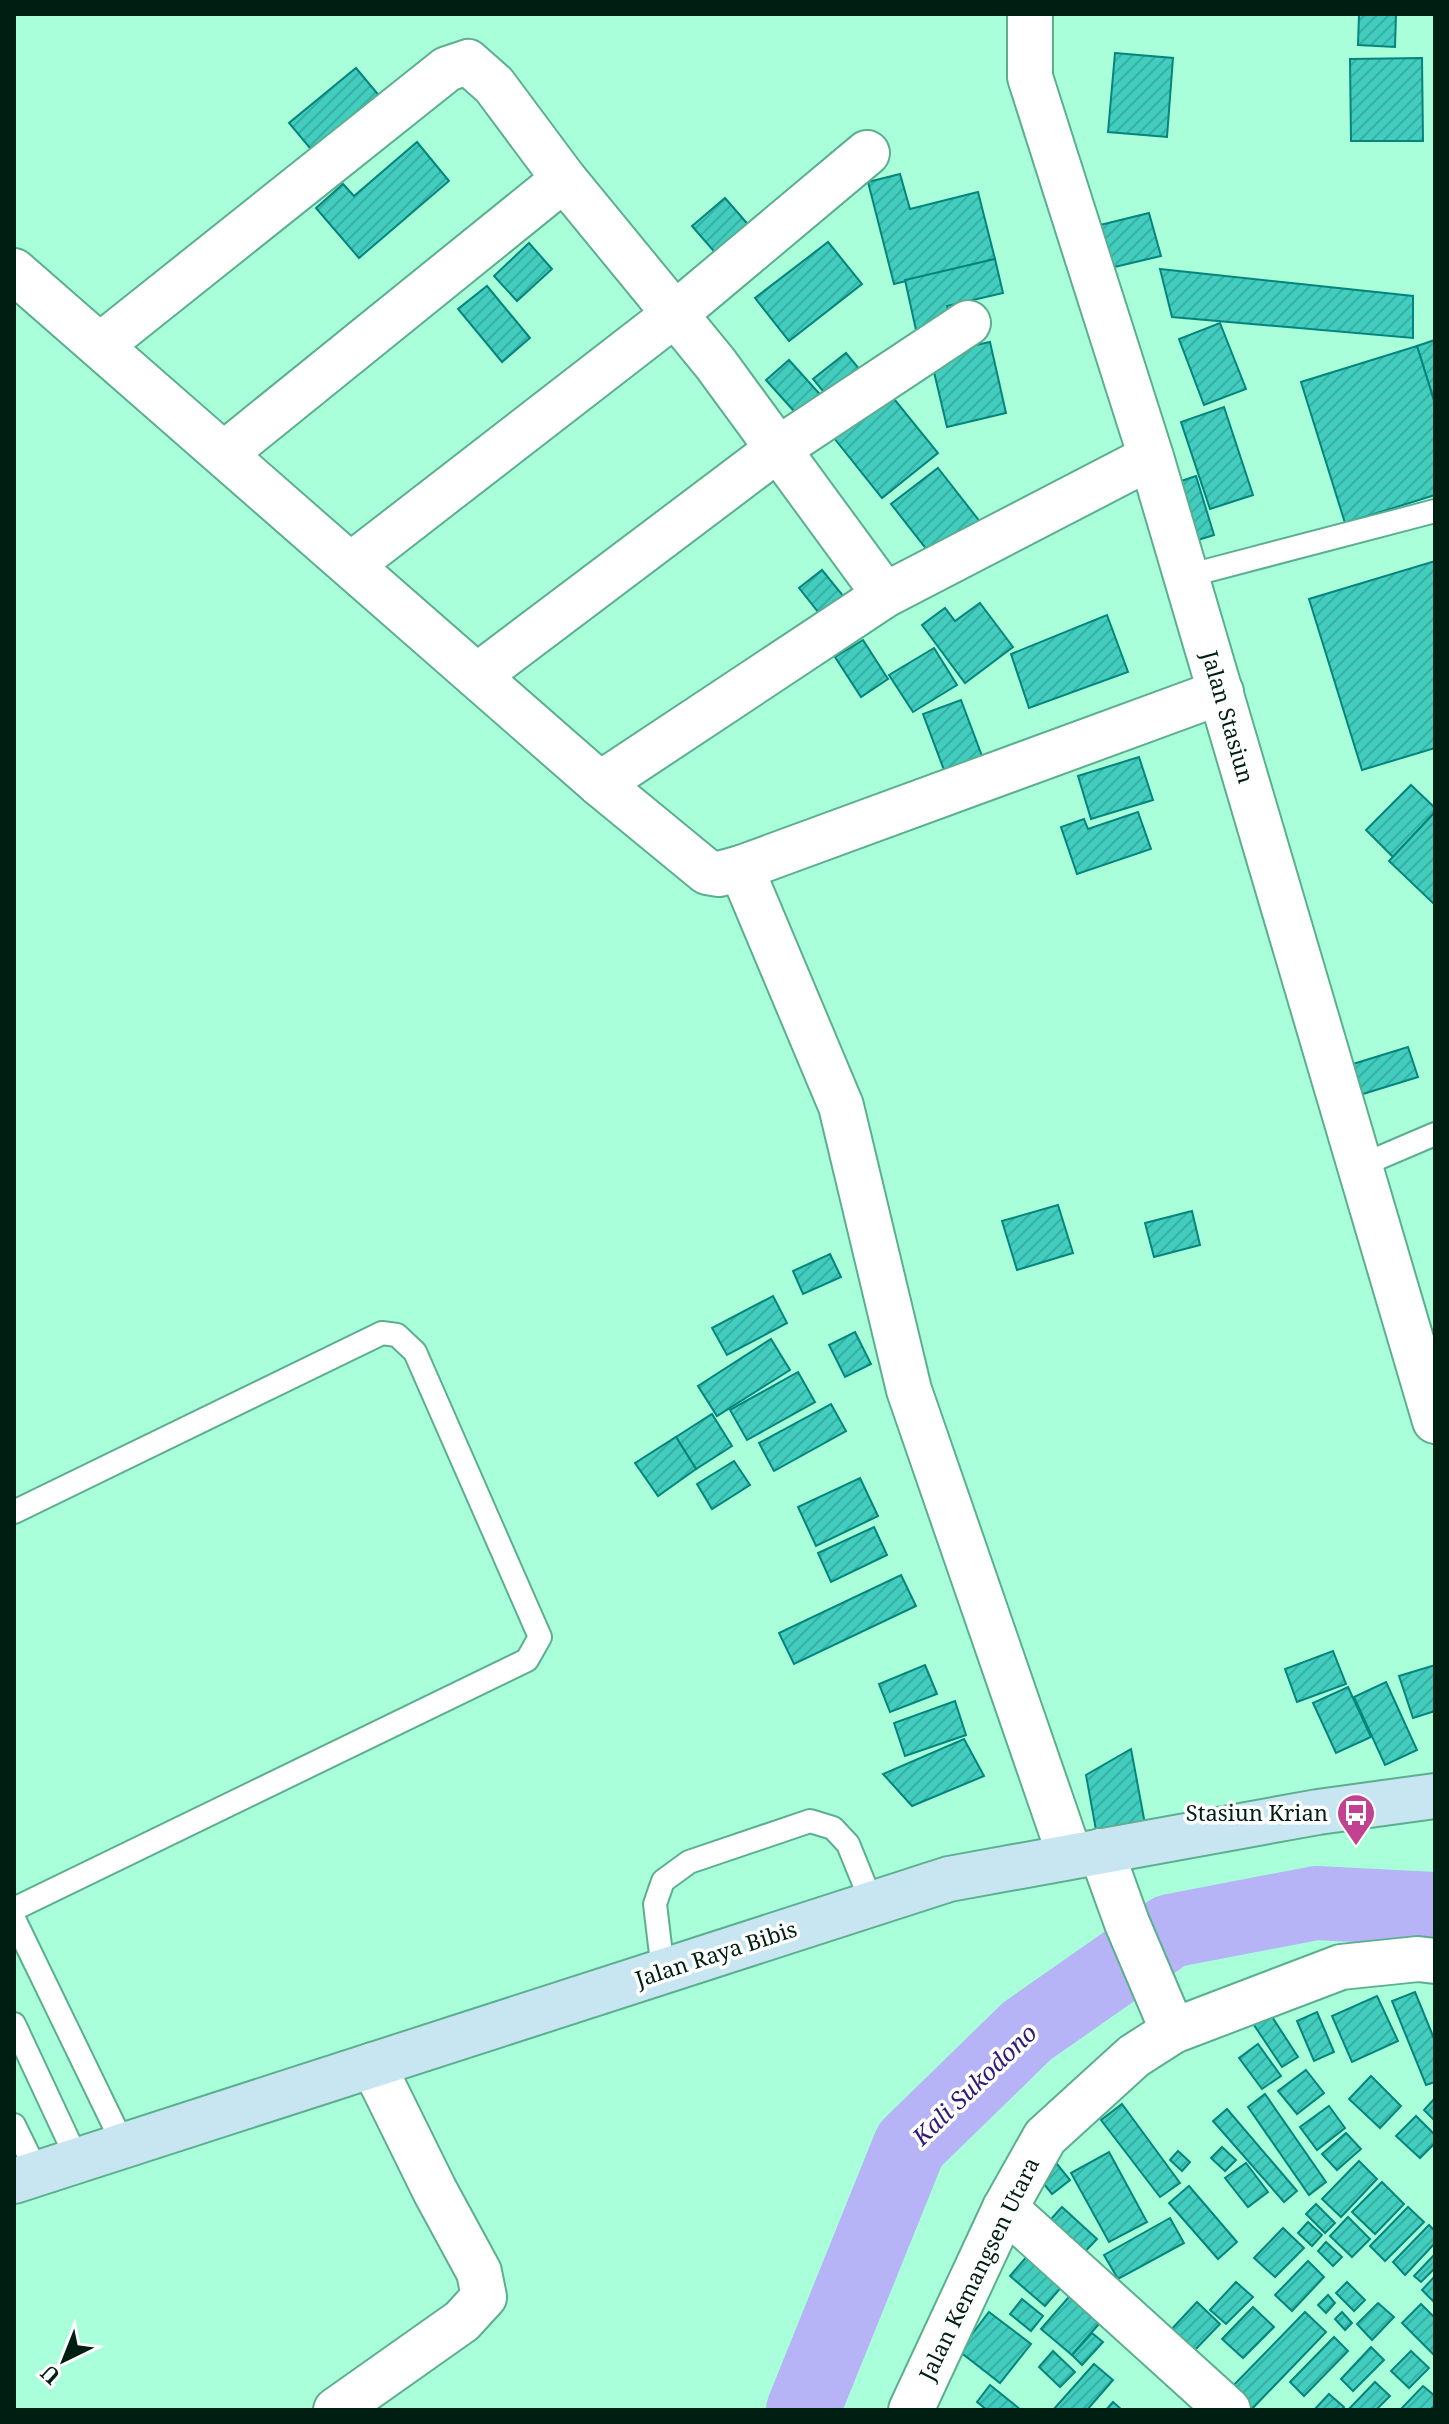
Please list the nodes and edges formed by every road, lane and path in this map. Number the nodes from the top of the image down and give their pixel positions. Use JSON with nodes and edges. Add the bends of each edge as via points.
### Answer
{"nodes":[{"id":1,"x":1030,"y":14,"type":"edge"},
{"id":2,"x":867,"y":153,"type":"dead end"},
{"id":3,"x":564,"y":179,"type":"junction"},
{"id":4,"x":14,"y":271,"type":"edge"},
{"id":5,"x":675,"y":314,"type":"junction"},
{"id":6,"x":968,"y":323,"type":"dead end"},
{"id":7,"x":101,"y":345,"type":"junction"},
{"id":8,"x":778,"y":449,"type":"junction"},
{"id":9,"x":224,"y":454,"type":"junction"},
{"id":10,"x":1151,"y":457,"type":"junction"},
{"id":11,"x":1435,"y":511,"type":"edge"},
{"id":12,"x":351,"y":565,"type":"junction"},
{"id":13,"x":1187,"y":576,"type":"junction"},
{"id":14,"x":885,"y":595,"type":"junction"},
{"id":15,"x":477,"y":676,"type":"junction"},
{"id":16,"x":1221,"y":692,"type":"junction"},
{"id":17,"x":600,"y":784,"type":"junction"},
{"id":18,"x":741,"y":868,"type":"junction"},
{"id":19,"x":1435,"y":1134,"type":"edge"},
{"id":20,"x":1360,"y":1166,"type":"junction"},
{"id":21,"x":1435,"y":1421,"type":"edge"},
{"id":22,"x":14,"y":1512,"type":"edge"},
{"id":23,"x":1435,"y":1796,"type":"edge"},
{"id":24,"x":1085,"y":1854,"type":"junction"},
{"id":25,"x":872,"y":1903,"type":"junction"},
{"id":26,"x":14,"y":1909,"type":"edge"},
{"id":27,"x":14,"y":1919,"type":"edge"},
{"id":28,"x":1435,"y":1961,"type":"edge"},
{"id":29,"x":663,"y":1971,"type":"junction"},
{"id":30,"x":1170,"y":2021,"type":"junction"},
{"id":31,"x":14,"y":2024,"type":"edge"},
{"id":32,"x":373,"y":2065,"type":"junction"},
{"id":33,"x":14,"y":2125,"type":"edge"},
{"id":34,"x":124,"y":2146,"type":"junction"},
{"id":35,"x":43,"y":2172,"type":"edge"},
{"id":36,"x":1005,"y":2208,"type":"junction"},
{"id":37,"x":336,"y":2410,"type":"edge"},
{"id":38,"x":911,"y":2410,"type":"edge"},
{"id":39,"x":1228,"y":2410,"type":"edge"}],
"edges":[{"from":1,"to":10,"type":"street","name":"Jalan Stasiun","via":[[1030,77]]},
{"from":2,"to":5,"type":"street"},
{"from":3,"to":5,"type":"street"},
{"from":3,"to":7,"type":"street","via":[[485,75],[468,62],[460,63]]},
{"from":3,"to":9,"type":"street"},
{"from":4,"to":7,"type":"street"},
{"from":5,"to":8,"type":"street"},
{"from":5,"to":12,"type":"street"},
{"from":6,"to":8,"type":"street"},
{"from":7,"to":9,"type":"street"},
{"from":8,"to":14,"type":"street"},
{"from":8,"to":15,"type":"street"},
{"from":9,"to":12,"type":"street"},
{"from":10,"to":13,"type":"street","name":"Jalan Stasiun"},
{"from":10,"to":14,"type":"street"},
{"from":11,"to":13,"type":"lane"},
{"from":12,"to":15,"type":"street"},
{"from":13,"to":16,"type":"street","name":"Jalan Stasiun"},
{"from":14,"to":17,"type":"street"},
{"from":15,"to":17,"type":"street"},
{"from":16,"to":18,"type":"street"},
{"from":16,"to":20,"type":"street","name":"Jalan Stasiun"},
{"from":17,"to":18,"type":"street","via":[[707,872]]},
{"from":18,"to":24,"type":"street","via":[[841,1106],[909,1390]]},
{"from":19,"to":20,"type":"lane"},
{"from":20,"to":21,"type":"street","name":"Jalan Stasiun"},
{"from":22,"to":26,"type":"lane","via":[[382,1333],[397,1335],[415,1352],[540,1637],[527,1660]]},
{"from":23,"to":24,"type":"main road","name":"Jalan Raya Bibis"},
{"from":24,"to":25,"type":"main road","name":"Jalan Raya Bibis","via":[[949,1879]]},
{"from":24,"to":30,"type":"street","via":[[1127,1923]]},
{"from":25,"to":29,"type":"main road","name":"Jalan Raya Bibis"},
{"from":25,"to":29,"type":"lane","via":[[848,1844],[833,1828],[810,1821],[689,1862],[663,1881],[655,1904]]},
{"from":27,"to":34,"type":"lane"},
{"from":28,"to":30,"type":"street","name":"Jalan Kemangsen Utara","via":[[1341,1967]]},
{"from":29,"to":32,"type":"main road","name":"Jalan Raya Bibis"},
{"from":30,"to":36,"type":"street","name":"Jalan Kemangsen Utara","via":[[1045,2137]]},
{"from":31,"to":35,"type":"lane"},
{"from":32,"to":34,"type":"main road","name":"Jalan Raya Bibis"},
{"from":32,"to":37,"type":"street","via":[[479,2272],[484,2297],[462,2321]]},
{"from":33,"to":35,"type":"lane"},
{"from":34,"to":35,"type":"main road","name":"Jalan Raya Bibis"},
{"from":36,"to":38,"type":"street","name":"Jalan Kemangsen Utara"},
{"from":36,"to":39,"type":"street"}]}
